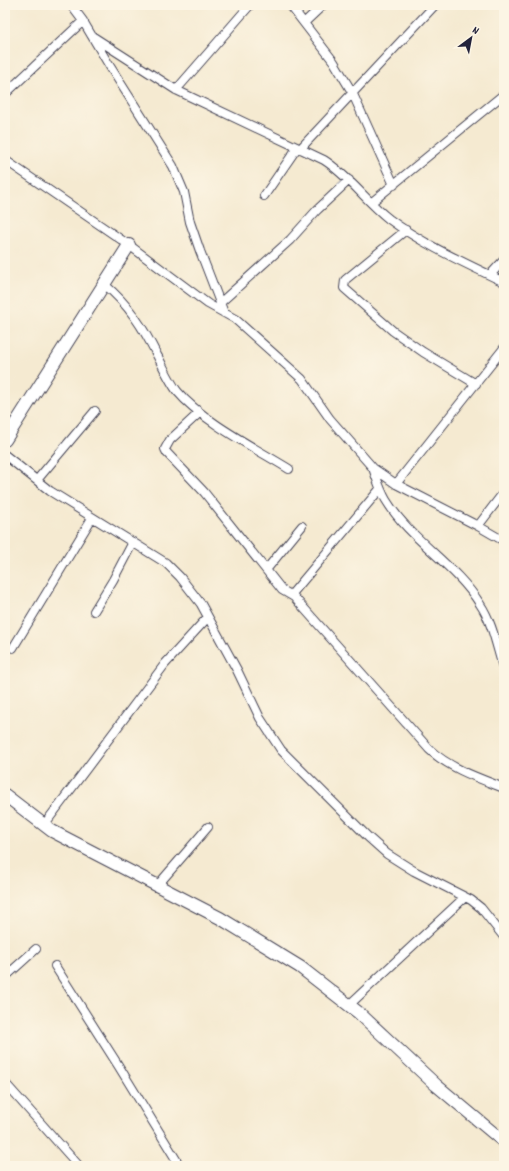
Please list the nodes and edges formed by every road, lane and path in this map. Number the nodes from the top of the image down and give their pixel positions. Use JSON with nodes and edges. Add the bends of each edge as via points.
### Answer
{"nodes":[{"id":1,"x":71,"y":5,"type":"edge"},
{"id":2,"x":250,"y":5,"type":"edge"},
{"id":3,"x":290,"y":5,"type":"edge"},
{"id":4,"x":323,"y":5,"type":"edge"},
{"id":5,"x":435,"y":5,"type":"edge"},
{"id":6,"x":83,"y":21,"type":"junction"},
{"id":7,"x":304,"y":22,"type":"junction"},
{"id":8,"x":92,"y":36,"type":"junction"},
{"id":9,"x":176,"y":90,"type":"junction"},
{"id":10,"x":352,"y":92,"type":"junction"},
{"id":11,"x":5,"y":94,"type":"edge"},
{"id":12,"x":504,"y":94,"type":"edge"},
{"id":13,"x":299,"y":149,"type":"junction"},
{"id":14,"x":5,"y":160,"type":"edge"},
{"id":15,"x":349,"y":180,"type":"junction"},
{"id":16,"x":394,"y":185,"type":"junction"},
{"id":17,"x":264,"y":196,"type":"dead end"},
{"id":18,"x":372,"y":202,"type":"junction"},
{"id":19,"x":406,"y":230,"type":"junction"},
{"id":20,"x":128,"y":245,"type":"junction"},
{"id":21,"x":504,"y":260,"type":"edge"},
{"id":22,"x":490,"y":276,"type":"junction"},
{"id":23,"x":504,"y":282,"type":"edge"},
{"id":24,"x":104,"y":284,"type":"junction"},
{"id":25,"x":220,"y":303,"type":"junction"},
{"id":26,"x":224,"y":313,"type":"junction"},
{"id":27,"x":504,"y":348,"type":"edge"},
{"id":28,"x":476,"y":384,"type":"junction"},
{"id":29,"x":95,"y":411,"type":"dead end"},
{"id":30,"x":199,"y":412,"type":"junction"},
{"id":31,"x":5,"y":440,"type":"edge"},
{"id":32,"x":5,"y":455,"type":"edge"},
{"id":33,"x":373,"y":468,"type":"junction"},
{"id":34,"x":289,"y":469,"type":"dead end"},
{"id":35,"x":37,"y":480,"type":"junction"},
{"id":36,"x":396,"y":484,"type":"junction"},
{"id":37,"x":380,"y":489,"type":"junction"},
{"id":38,"x":504,"y":492,"type":"edge"},
{"id":39,"x":92,"y":518,"type":"junction"},
{"id":40,"x":302,"y":526,"type":"dead end"},
{"id":41,"x":478,"y":526,"type":"junction"},
{"id":42,"x":504,"y":541,"type":"edge"},
{"id":43,"x":133,"y":542,"type":"junction"},
{"id":44,"x":266,"y":570,"type":"junction"},
{"id":45,"x":291,"y":595,"type":"junction"},
{"id":46,"x":94,"y":611,"type":"dead end"},
{"id":47,"x":208,"y":617,"type":"junction"},
{"id":48,"x":13,"y":648,"type":"dead end"},
{"id":49,"x":496,"y":648,"type":"junction"},
{"id":50,"x":504,"y":653,"type":"edge"},
{"id":51,"x":504,"y":670,"type":"edge"},
{"id":52,"x":504,"y":788,"type":"edge"},
{"id":53,"x":5,"y":795,"type":"edge"},
{"id":54,"x":44,"y":825,"type":"junction"},
{"id":55,"x":208,"y":827,"type":"dead end"},
{"id":56,"x":156,"y":886,"type":"junction"},
{"id":57,"x":466,"y":897,"type":"junction"},
{"id":58,"x":504,"y":937,"type":"edge"},
{"id":59,"x":36,"y":949,"type":"dead end"},
{"id":60,"x":55,"y":966,"type":"dead end"},
{"id":61,"x":5,"y":976,"type":"edge"},
{"id":62,"x":349,"y":1005,"type":"junction"},
{"id":63,"x":5,"y":1083,"type":"edge"},
{"id":64,"x":504,"y":1142,"type":"edge"},
{"id":65,"x":79,"y":1166,"type":"edge"},
{"id":66,"x":180,"y":1166,"type":"edge"}],
"edges":[{"from":1,"to":6,"type":"street"},
{"from":2,"to":9,"type":"street"},
{"from":3,"to":7,"type":"street"},
{"from":4,"to":7,"type":"street"},
{"from":5,"to":10,"type":"street"},
{"from":6,"to":8,"type":"street"},
{"from":6,"to":11,"type":"street"},
{"from":7,"to":10,"type":"street","via":[[334,62]]},
{"from":8,"to":9,"type":"street"},
{"from":8,"to":25,"type":"street","via":[[173,166],[184,192],[190,222]]},
{"from":9,"to":13,"type":"street"},
{"from":10,"to":13,"type":"street"},
{"from":10,"to":16,"type":"street"},
{"from":12,"to":16,"type":"street"},
{"from":13,"to":15,"type":"street","via":[[324,160]]},
{"from":13,"to":17,"type":"street"},
{"from":14,"to":20,"type":"street"},
{"from":15,"to":18,"type":"street"},
{"from":15,"to":25,"type":"street","via":[[290,240]]},
{"from":16,"to":18,"type":"street"},
{"from":18,"to":19,"type":"street","via":[[380,212]]},
{"from":19,"to":22,"type":"street"},
{"from":19,"to":28,"type":"street","via":[[353,272],[345,280],[344,288],[393,331]]},
{"from":20,"to":24,"type":"street"},
{"from":20,"to":26,"type":"street"},
{"from":21,"to":22,"type":"street"},
{"from":22,"to":23,"type":"street"},
{"from":24,"to":30,"type":"street","via":[[131,311],[168,377],[181,395]]},
{"from":24,"to":31,"type":"street"},
{"from":25,"to":26,"type":"street"},
{"from":26,"to":33,"type":"street","via":[[235,319],[302,380],[330,418]]},
{"from":27,"to":28,"type":"street"},
{"from":28,"to":36,"type":"street"},
{"from":29,"to":35,"type":"street"},
{"from":30,"to":34,"type":"street"},
{"from":30,"to":44,"type":"street","via":[[170,440],[165,448],[166,453],[204,492]]},
{"from":32,"to":35,"type":"street"},
{"from":33,"to":36,"type":"street"},
{"from":33,"to":37,"type":"street"},
{"from":35,"to":39,"type":"street"},
{"from":36,"to":41,"type":"street"},
{"from":37,"to":45,"type":"street"},
{"from":37,"to":49,"type":"street","via":[[395,512],[468,588],[480,604]]},
{"from":38,"to":41,"type":"street"},
{"from":39,"to":43,"type":"street"},
{"from":39,"to":48,"type":"street"},
{"from":40,"to":44,"type":"street"},
{"from":41,"to":42,"type":"street"},
{"from":43,"to":46,"type":"street","via":[[114,580]]},
{"from":43,"to":47,"type":"street","via":[[166,563],[201,604]]},
{"from":44,"to":45,"type":"street","via":[[282,590]]},
{"from":45,"to":52,"type":"street","via":[[435,755]]},
{"from":47,"to":54,"type":"street","via":[[165,664]]},
{"from":47,"to":57,"type":"street","via":[[260,718],[291,760],[387,854],[414,871]]},
{"from":49,"to":50,"type":"street"},
{"from":49,"to":51,"type":"street"},
{"from":53,"to":54,"type":"street"},
{"from":54,"to":56,"type":"street"},
{"from":55,"to":56,"type":"street"},
{"from":56,"to":62,"type":"street","via":[[220,918],[300,967]]},
{"from":57,"to":58,"type":"street","via":[[481,908]]},
{"from":57,"to":62,"type":"street"},
{"from":59,"to":61,"type":"street"},
{"from":60,"to":66,"type":"street"},
{"from":62,"to":64,"type":"street","via":[[436,1086]]},
{"from":63,"to":65,"type":"street"}]}
